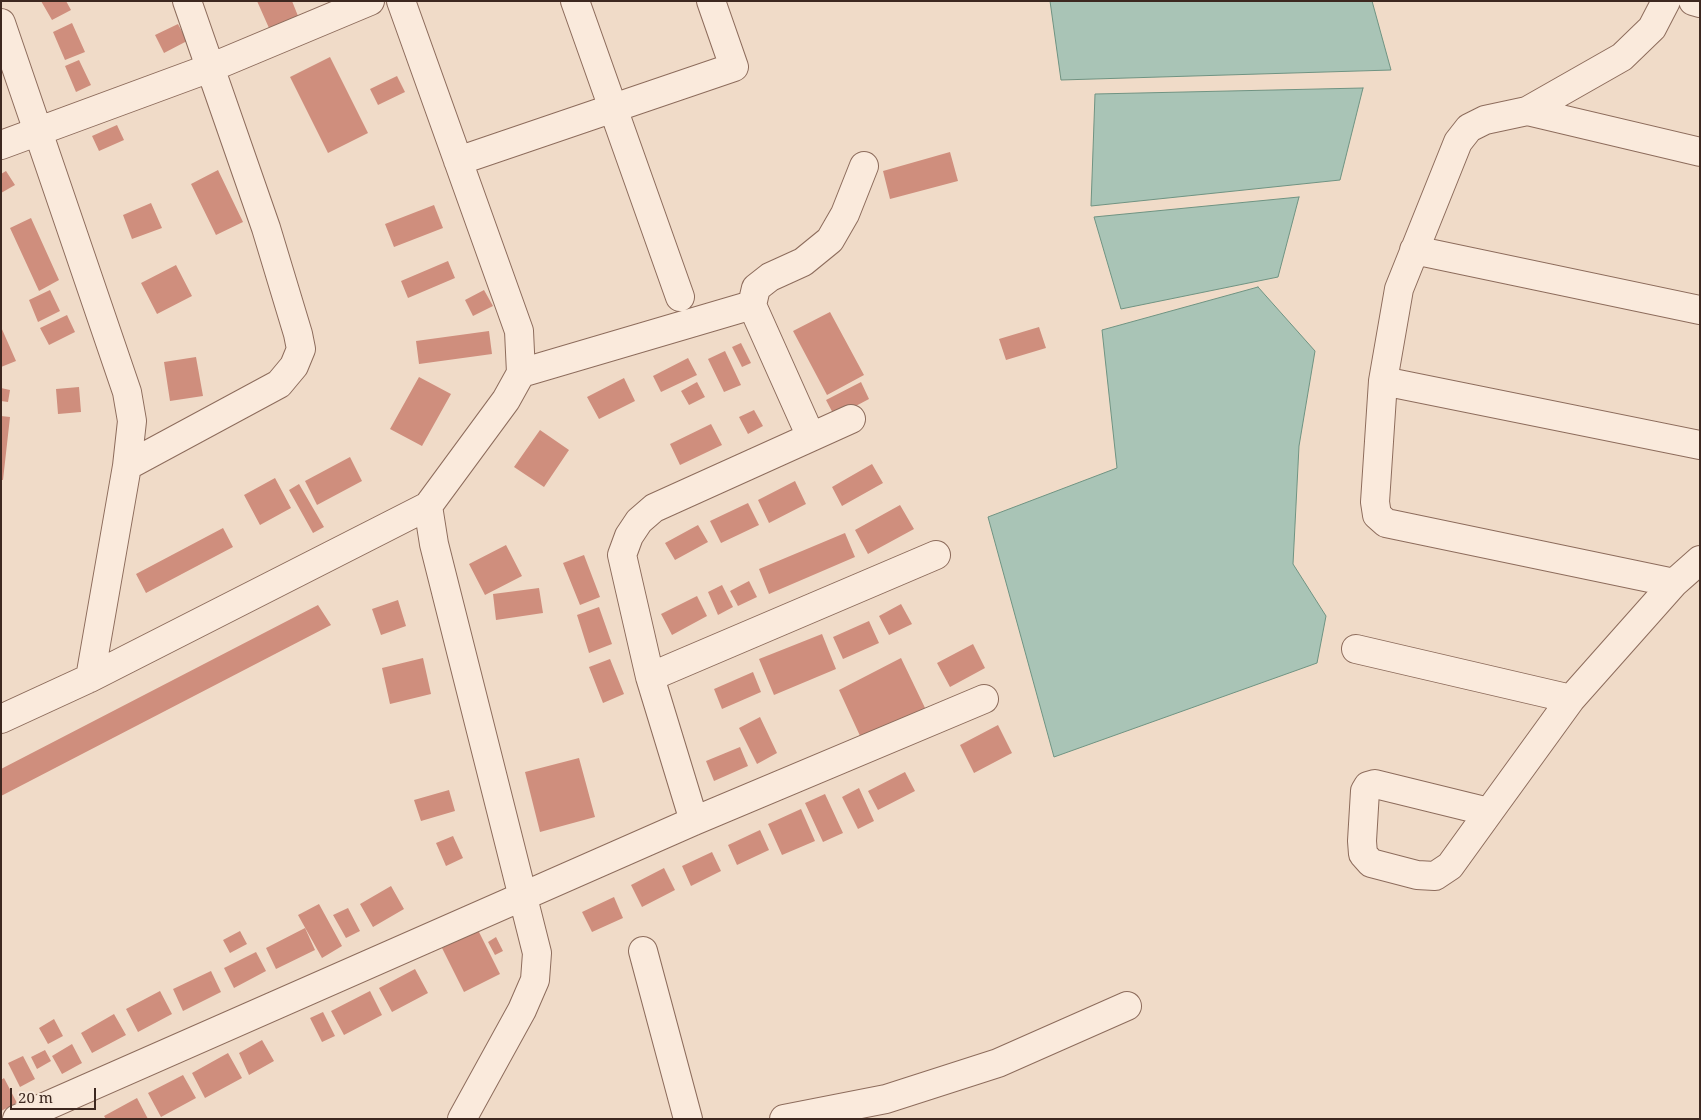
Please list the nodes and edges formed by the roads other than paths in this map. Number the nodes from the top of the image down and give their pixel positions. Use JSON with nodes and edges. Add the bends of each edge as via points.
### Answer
{"nodes":[{"id":1,"x":187,"y":1,"type":"edge"},
{"id":2,"x":370,"y":1,"type":"edge"},
{"id":3,"x":401,"y":1,"type":"edge"},
{"id":4,"x":575,"y":1,"type":"edge"},
{"id":5,"x":711,"y":1,"type":"edge"},
{"id":6,"x":1666,"y":1,"type":"edge"},
{"id":7,"x":1694,"y":1,"type":"edge"},
{"id":8,"x":1700,"y":3,"type":"edge"},
{"id":9,"x":1,"y":23,"type":"edge"},
{"id":10,"x":210,"y":68,"type":"junction"},
{"id":11,"x":613,"y":109,"type":"junction"},
{"id":12,"x":1527,"y":111,"type":"junction"},
{"id":13,"x":39,"y":130,"type":"junction"},
{"id":14,"x":1,"y":145,"type":"edge"},
{"id":15,"x":1700,"y":152,"type":"edge"},
{"id":16,"x":458,"y":161,"type":"junction"},
{"id":17,"x":864,"y":166,"type":"dead end"},
{"id":18,"x":1414,"y":250,"type":"junction"},
{"id":19,"x":680,"y":297,"type":"dead end"},
{"id":20,"x":752,"y":305,"type":"junction"},
{"id":21,"x":1700,"y":310,"type":"edge"},
{"id":22,"x":521,"y":373,"type":"junction"},
{"id":23,"x":1383,"y":381,"type":"junction"},
{"id":24,"x":851,"y":419,"type":"dead end"},
{"id":25,"x":811,"y":437,"type":"junction"},
{"id":26,"x":1700,"y":445,"type":"edge"},
{"id":27,"x":128,"y":466,"type":"junction"},
{"id":28,"x":428,"y":506,"type":"junction"},
{"id":29,"x":936,"y":555,"type":"dead end"},
{"id":30,"x":1700,"y":560,"type":"edge"},
{"id":31,"x":1674,"y":583,"type":"junction"},
{"id":32,"x":1356,"y":649,"type":"dead end"},
{"id":33,"x":650,"y":677,"type":"junction"},
{"id":34,"x":90,"y":678,"type":"junction"},
{"id":35,"x":984,"y":699,"type":"dead end"},
{"id":36,"x":1571,"y":699,"type":"junction"},
{"id":37,"x":1,"y":719,"type":"edge"},
{"id":38,"x":1489,"y":812,"type":"junction"},
{"id":39,"x":694,"y":821,"type":"junction"},
{"id":40,"x":523,"y":898,"type":"junction"},
{"id":41,"x":643,"y":951,"type":"dead end"},
{"id":42,"x":1127,"y":1006,"type":"dead end"},
{"id":43,"x":17,"y":1119,"type":"edge"},
{"id":44,"x":462,"y":1119,"type":"edge"},
{"id":45,"x":688,"y":1119,"type":"edge"},
{"id":46,"x":784,"y":1119,"type":"edge"}],
"edges":[{"from":1,"to":10,"type":"street"},
{"from":2,"to":10,"type":"street"},
{"from":3,"to":16,"type":"street"},
{"from":4,"to":11,"type":"street"},
{"from":5,"to":11,"type":"street","via":[[734,67]]},
{"from":6,"to":12,"type":"street","via":[[1652,28],[1622,57]]},
{"from":7,"to":8,"type":"street"},
{"from":9,"to":13,"type":"street"},
{"from":10,"to":13,"type":"street"},
{"from":10,"to":27,"type":"street","via":[[266,228],[301,349],[294,366],[279,384]]},
{"from":11,"to":16,"type":"street"},
{"from":11,"to":19,"type":"street"},
{"from":12,"to":15,"type":"street"},
{"from":12,"to":18,"type":"street","via":[[1485,120],[1469,128],[1458,142]]},
{"from":13,"to":14,"type":"street"},
{"from":13,"to":27,"type":"street","via":[[128,392],[132,421]]},
{"from":16,"to":22,"type":"street","via":[[519,331]]},
{"from":17,"to":20,"type":"street","via":[[845,214],[830,240],[803,262],[770,277],[756,288]]},
{"from":18,"to":21,"type":"street"},
{"from":18,"to":23,"type":"street","via":[[1399,289]]},
{"from":20,"to":22,"type":"street"},
{"from":20,"to":25,"type":"street"},
{"from":22,"to":28,"type":"street","via":[[506,400]]},
{"from":23,"to":26,"type":"street"},
{"from":23,"to":31,"type":"street","via":[[1375,502],[1377,515],[1386,523]]},
{"from":24,"to":25,"type":"street"},
{"from":25,"to":33,"type":"street","via":[[654,508],[639,521],[622,555]]},
{"from":27,"to":34,"type":"street"},
{"from":28,"to":34,"type":"street"},
{"from":28,"to":40,"type":"street","via":[[434,544]]},
{"from":29,"to":33,"type":"street"},
{"from":30,"to":31,"type":"street"},
{"from":31,"to":36,"type":"street"},
{"from":32,"to":36,"type":"street"},
{"from":33,"to":39,"type":"street"},
{"from":34,"to":37,"type":"street"},
{"from":35,"to":39,"type":"street"},
{"from":36,"to":38,"type":"street"},
{"from":38,"to":38,"type":"street","via":[[1450,866],[1435,876],[1371,863],[1363,854],[1364,791],[1368,786],[1375,784]]},
{"from":39,"to":40,"type":"street"},
{"from":40,"to":43,"type":"street"},
{"from":40,"to":44,"type":"street","via":[[537,953],[535,980]]},
{"from":41,"to":45,"type":"street"},
{"from":42,"to":46,"type":"street","via":[[989,1066],[886,1100]]}]}
